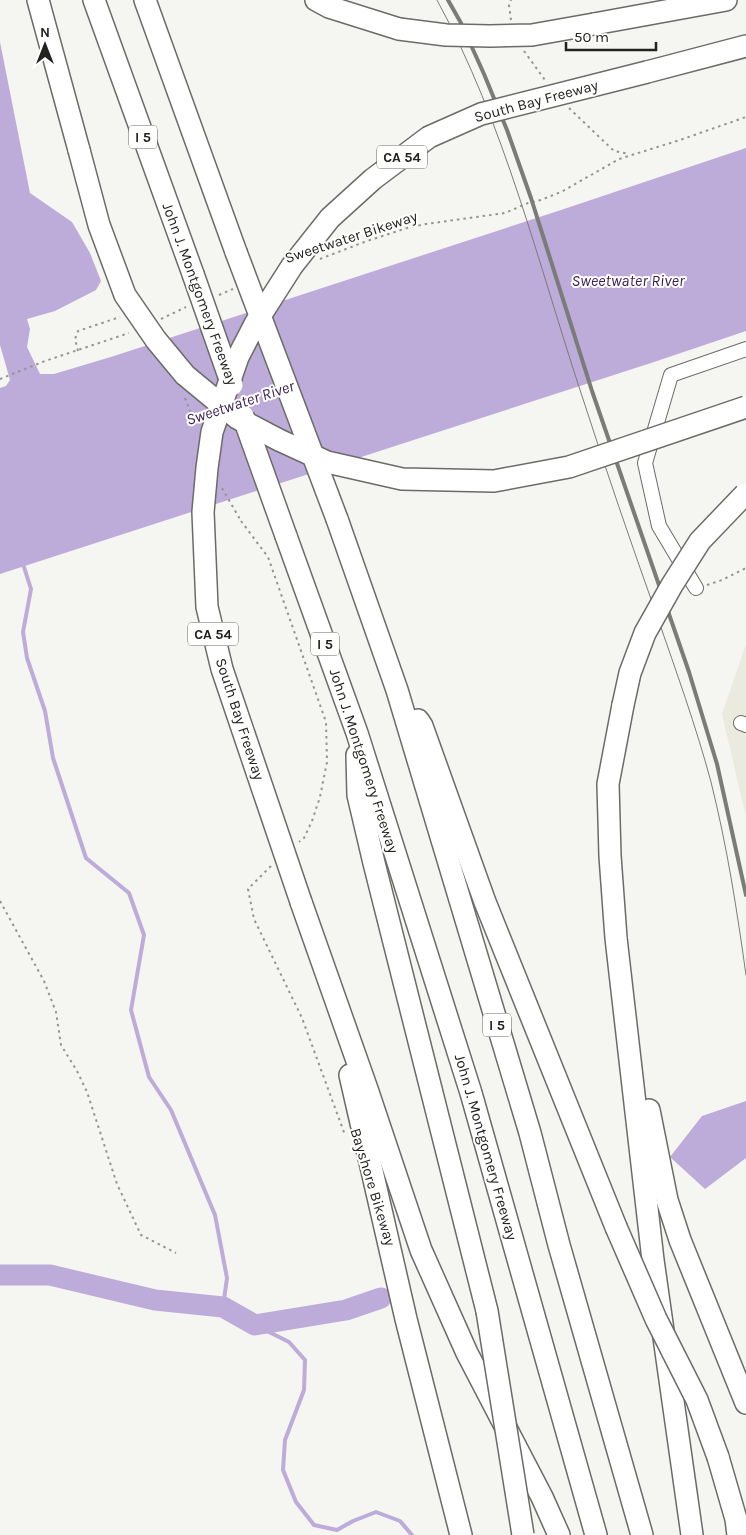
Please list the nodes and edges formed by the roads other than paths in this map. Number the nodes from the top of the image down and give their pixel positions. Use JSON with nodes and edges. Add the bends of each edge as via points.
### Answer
{"nodes":[{"id":1,"x":38,"y":0,"type":"edge"},
{"id":2,"x":94,"y":0,"type":"edge"},
{"id":3,"x":145,"y":0,"type":"edge"},
{"id":4,"x":316,"y":0,"type":"edge"},
{"id":5,"x":726,"y":0,"type":"edge"},
{"id":6,"x":746,"y":46,"type":"edge"},
{"id":7,"x":746,"y":349,"type":"edge"},
{"id":8,"x":746,"y":407,"type":"edge"},
{"id":9,"x":746,"y":493,"type":"edge"},
{"id":10,"x":696,"y":588,"type":"road end"},
{"id":11,"x":397,"y":690,"type":"junction"},
{"id":12,"x":357,"y":733,"type":"junction"},
{"id":13,"x":616,"y":938,"type":"junction"},
{"id":14,"x":328,"y":982,"type":"junction"},
{"id":15,"x":746,"y":1402,"type":"edge"},
{"id":16,"x":461,"y":1535,"type":"edge"},
{"id":17,"x":523,"y":1535,"type":"edge"},
{"id":18,"x":559,"y":1535,"type":"edge"},
{"id":19,"x":596,"y":1535,"type":"edge"},
{"id":20,"x":642,"y":1535,"type":"edge"},
{"id":21,"x":692,"y":1535,"type":"edge"},
{"id":22,"x":738,"y":1535,"type":"edge"}],
"edges":[{"from":1,"to":8,"type":"highway","bridge":true,"via":[[99,226],[125,295],[185,375],[237,418],[327,462],[402,479],[494,481],[569,467]]},
{"from":2,"to":12,"type":"highway","name":"John J. Montgomery Freeway","number":"I 5","bridge":true},
{"from":3,"to":11,"type":"highway","number":"I 5","bridge":true},
{"from":4,"to":5,"type":"highway","bridge":true,"via":[[399,29],[490,36],[532,35]]},
{"from":6,"to":14,"type":"highway","name":"South Bay Freeway","number":"CA 54","bridge":true,"via":[[480,114],[429,137],[373,179],[330,218],[292,266],[238,357],[212,432],[206,468],[203,512],[207,607],[222,669]]},
{"from":7,"to":10,"type":"lane","via":[[671,375],[645,463],[659,526]]},
{"from":9,"to":13,"type":"highway","bridge":true,"via":[[700,542],[672,585],[645,633],[630,673],[608,784]]},
{"from":11,"to":20,"type":"highway","number":"I 5","via":[[530,1133]]},
{"from":11,"to":22,"type":"highway","bridge":true,"via":[[422,726],[485,902],[616,1227],[697,1400],[718,1456]]},
{"from":12,"to":17,"type":"highway","bridge":true,"via":[[358,795],[488,1311]]},
{"from":12,"to":19,"type":"highway","name":"John J. Montgomery Freeway","number":"I 5","via":[[471,1093]]},
{"from":13,"to":15,"type":"highway","via":[[633,998],[652,1126],[667,1200]]},
{"from":13,"to":21,"type":"highway","via":[[652,1250]]},
{"from":14,"to":16,"type":"highway","via":[[406,1319]]},
{"from":14,"to":18,"type":"highway","via":[[422,1250],[467,1353]]}]}
